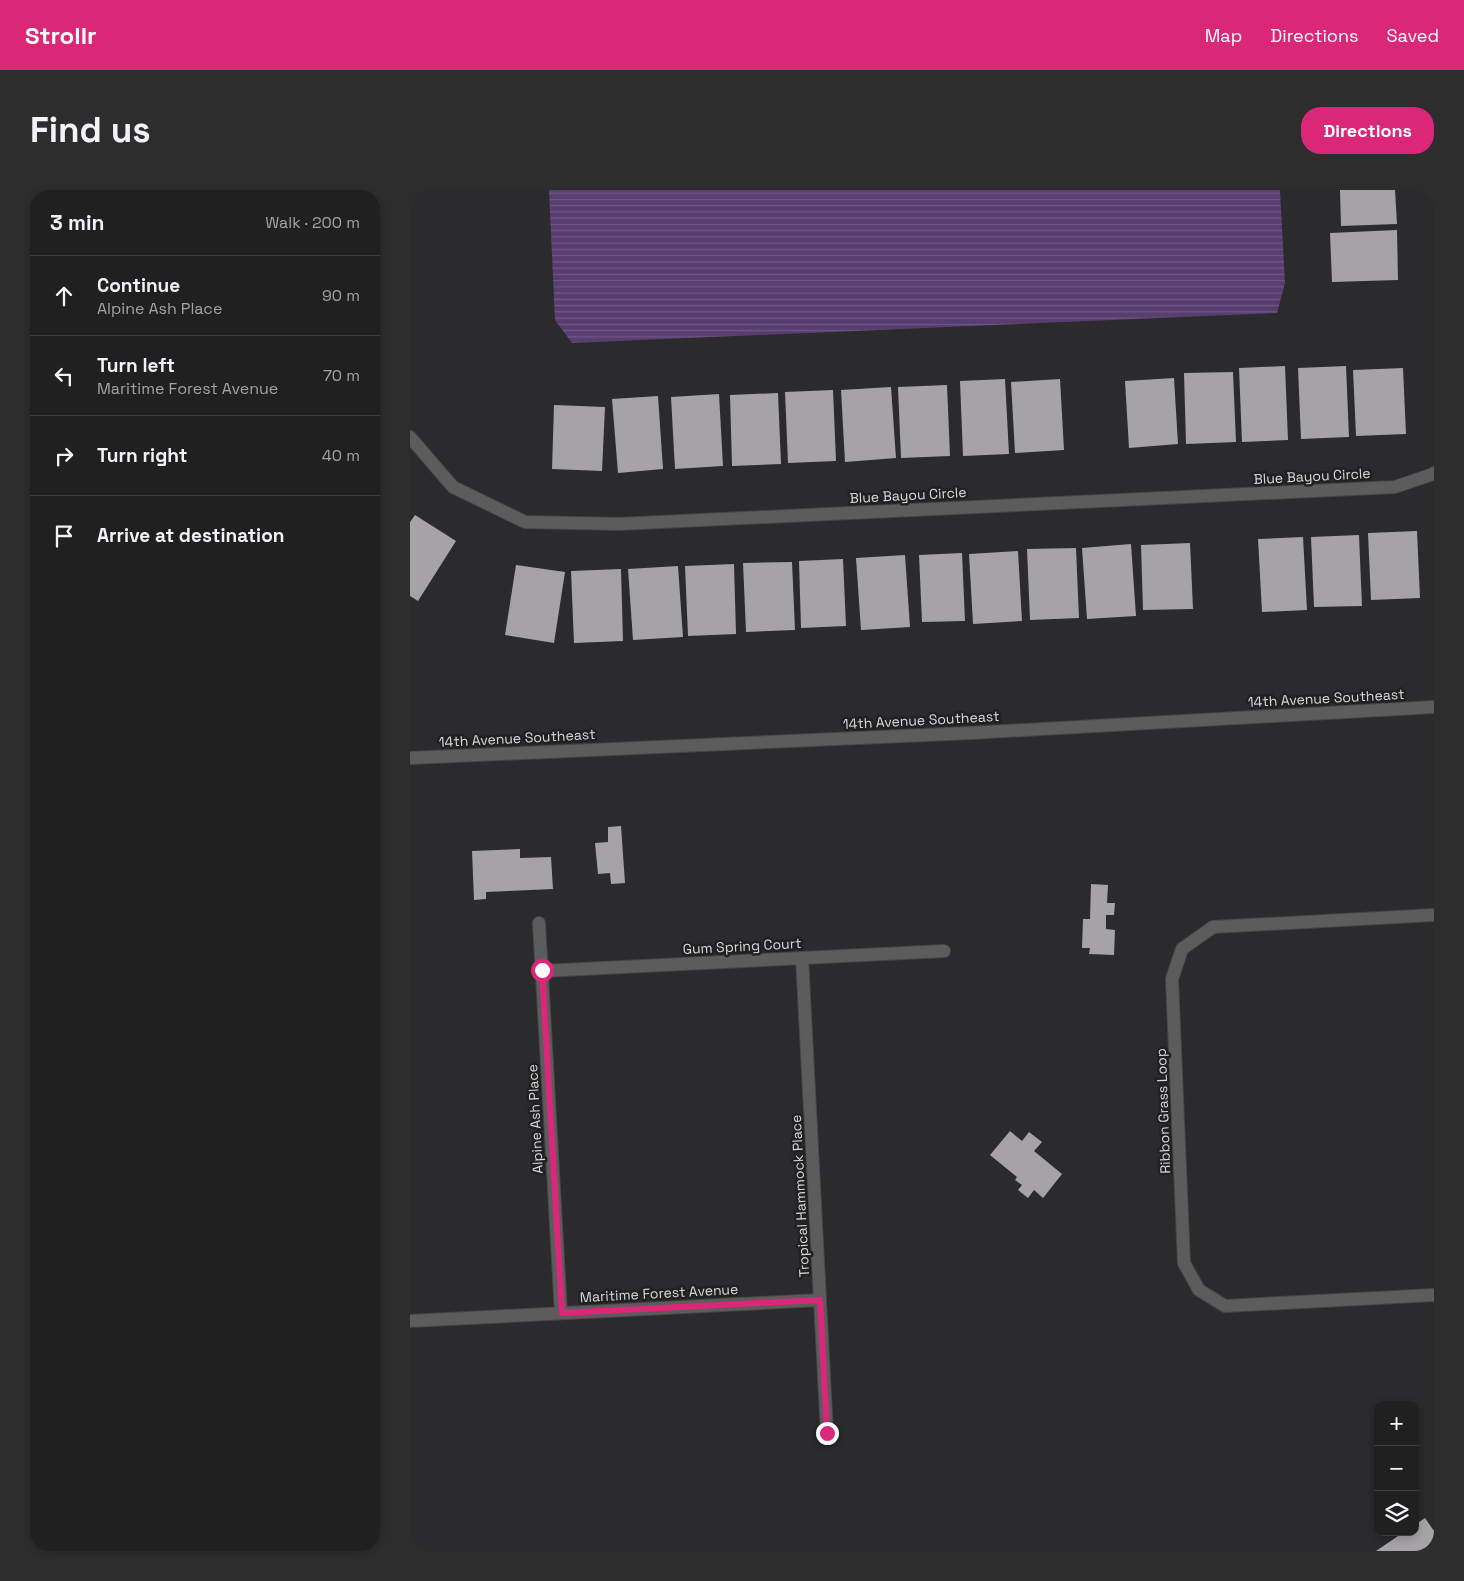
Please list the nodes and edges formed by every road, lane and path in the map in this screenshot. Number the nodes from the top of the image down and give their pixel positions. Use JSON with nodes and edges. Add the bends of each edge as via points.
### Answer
{"nodes":[{"id":1,"x":410,"y":437,"type":"edge"},
{"id":2,"x":1434,"y":472,"type":"edge"},
{"id":3,"x":1434,"y":707,"type":"edge"},
{"id":4,"x":410,"y":758,"type":"edge"},
{"id":5,"x":1434,"y":915,"type":"edge"},
{"id":6,"x":539,"y":923,"type":"dead end"},
{"id":7,"x":944,"y":951,"type":"dead end"},
{"id":8,"x":802,"y":958,"type":"junction"},
{"id":9,"x":542,"y":970,"type":"junction"},
{"id":10,"x":1434,"y":1295,"type":"edge"},
{"id":11,"x":820,"y":1300,"type":"junction"},
{"id":12,"x":562,"y":1313,"type":"junction"},
{"id":13,"x":410,"y":1321,"type":"edge"},
{"id":14,"x":827,"y":1433,"type":"dead end"}],
"edges":[{"from":1,"to":2,"type":"street","name":"Blue Bayou Circle","via":[[453,487],[525,522],[619,524],[1395,487]]},
{"from":3,"to":4,"type":"street","name":"14th Avenue Southeast"},
{"from":5,"to":10,"type":"street","name":"Ribbon Grass Loop","via":[[1213,927],[1182,949],[1172,979],[1184,1262],[1200,1290],[1225,1306]]},
{"from":6,"to":9,"type":"street","name":"Alpine Ash Place"},
{"from":7,"to":8,"type":"street","name":"Gum Spring Court"},
{"from":8,"to":9,"type":"street","name":"Gum Spring Court"},
{"from":8,"to":11,"type":"street","name":"Tropical Hammock Place"},
{"from":9,"to":12,"type":"street","name":"Alpine Ash Place"},
{"from":11,"to":12,"type":"street","name":"Maritime Forest Avenue"},
{"from":11,"to":14,"type":"street","name":"Tropical Hammock Place"},
{"from":12,"to":13,"type":"street","name":"Maritime Forest Avenue"}]}
